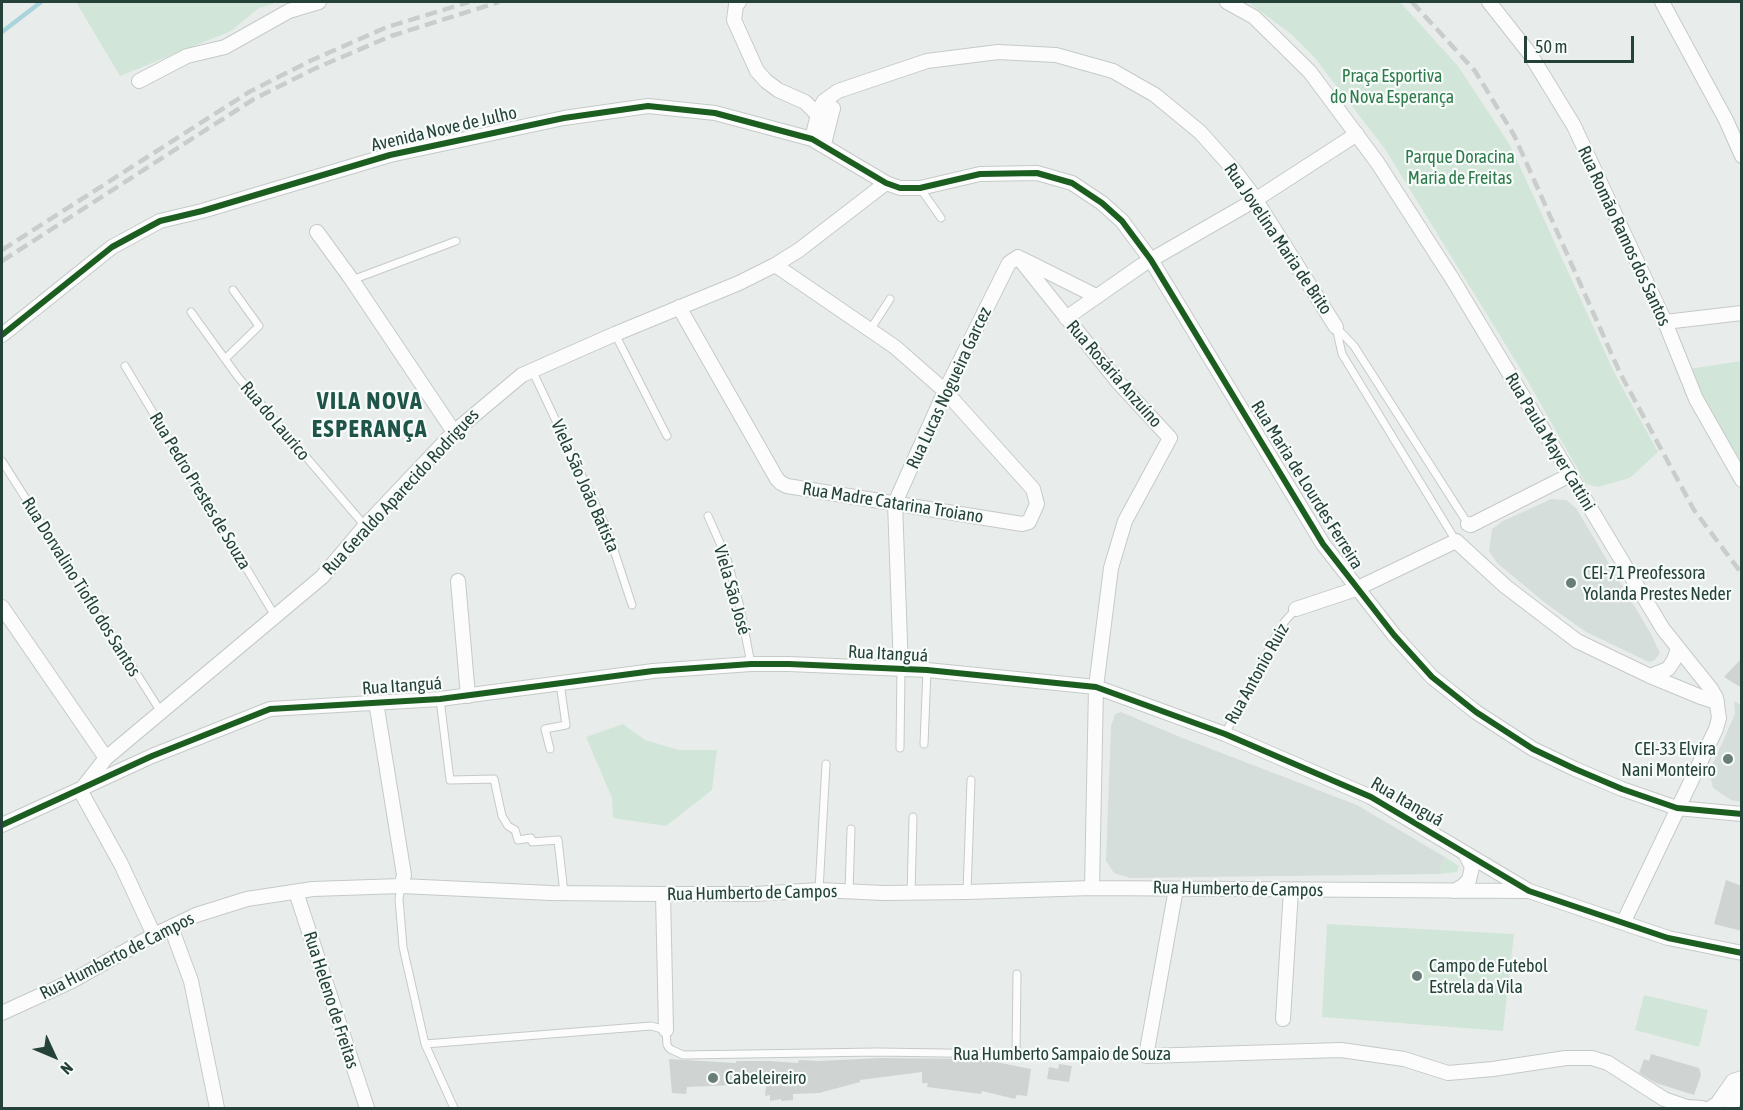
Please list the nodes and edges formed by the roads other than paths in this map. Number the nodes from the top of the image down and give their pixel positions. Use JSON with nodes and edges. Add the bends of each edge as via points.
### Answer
{"nodes":[{"id":1,"x":319,"y":2,"type":"edge"},
{"id":2,"x":738,"y":2,"type":"edge"},
{"id":3,"x":1227,"y":2,"type":"edge"},
{"id":4,"x":1489,"y":2,"type":"edge"},
{"id":5,"x":1662,"y":2,"type":"edge"},
{"id":6,"x":140,"y":81,"type":"dead end"},
{"id":7,"x":858,"y":84,"type":"junction"},
{"id":8,"x":838,"y":91,"type":"junction"},
{"id":9,"x":789,"y":94,"type":"junction"},
{"id":10,"x":833,"y":109,"type":"junction"},
{"id":11,"x":818,"y":115,"type":"junction"},
{"id":12,"x":1357,"y":134,"type":"junction"},
{"id":13,"x":818,"y":141,"type":"junction"},
{"id":14,"x":1742,"y":156,"type":"edge"},
{"id":15,"x":886,"y":183,"type":"junction"},
{"id":16,"x":920,"y":188,"type":"junction"},
{"id":17,"x":1255,"y":200,"type":"junction"},
{"id":18,"x":941,"y":218,"type":"dead end"},
{"id":19,"x":317,"y":232,"type":"dead end"},
{"id":20,"x":456,"y":241,"type":"dead end"},
{"id":21,"x":1018,"y":257,"type":"junction"},
{"id":22,"x":1151,"y":260,"type":"junction"},
{"id":23,"x":774,"y":264,"type":"junction"},
{"id":24,"x":352,"y":280,"type":"junction"},
{"id":25,"x":233,"y":290,"type":"dead end"},
{"id":26,"x":1096,"y":296,"type":"junction"},
{"id":27,"x":890,"y":299,"type":"dead end"},
{"id":28,"x":679,"y":307,"type":"junction"},
{"id":29,"x":191,"y":312,"type":"dead end"},
{"id":30,"x":1742,"y":313,"type":"edge"},
{"id":31,"x":1066,"y":318,"type":"junction"},
{"id":32,"x":1665,"y":322,"type":"junction"},
{"id":33,"x":1336,"y":327,"type":"junction"},
{"id":34,"x":870,"y":330,"type":"junction"},
{"id":35,"x":615,"y":334,"type":"junction"},
{"id":36,"x":2,"y":335,"type":"edge"},
{"id":37,"x":225,"y":359,"type":"junction"},
{"id":38,"x":125,"y":366,"type":"dead end"},
{"id":39,"x":532,"y":370,"type":"junction"},
{"id":40,"x":945,"y":391,"type":"junction"},
{"id":41,"x":454,"y":432,"type":"junction"},
{"id":42,"x":667,"y":436,"type":"dead end"},
{"id":43,"x":2,"y":461,"type":"edge"},
{"id":44,"x":1570,"y":475,"type":"junction"},
{"id":45,"x":1742,"y":480,"type":"edge"},
{"id":46,"x":895,"y":503,"type":"junction"},
{"id":47,"x":708,"y":516,"type":"dead end"},
{"id":48,"x":1468,"y":524,"type":"joint"},
{"id":49,"x":364,"y":526,"type":"junction"},
{"id":50,"x":1456,"y":541,"type":"junction"},
{"id":51,"x":458,"y":581,"type":"dead end"},
{"id":52,"x":1356,"y":589,"type":"junction"},
{"id":53,"x":632,"y":605,"type":"dead end"},
{"id":54,"x":2,"y":607,"type":"edge"},
{"id":55,"x":1296,"y":609,"type":"joint"},
{"id":56,"x":275,"y":616,"type":"junction"},
{"id":57,"x":1678,"y":649,"type":"junction"},
{"id":58,"x":751,"y":664,"type":"junction"},
{"id":59,"x":1690,"y":665,"type":"junction"},
{"id":60,"x":901,"y":669,"type":"junction"},
{"id":61,"x":1668,"y":669,"type":"junction"},
{"id":62,"x":927,"y":670,"type":"junction"},
{"id":63,"x":1650,"y":676,"type":"junction"},
{"id":64,"x":1704,"y":681,"type":"junction"},
{"id":65,"x":560,"y":683,"type":"junction"},
{"id":66,"x":1096,"y":687,"type":"junction"},
{"id":67,"x":1687,"y":692,"type":"junction"},
{"id":68,"x":468,"y":696,"type":"junction"},
{"id":69,"x":440,"y":699,"type":"junction"},
{"id":70,"x":376,"y":702,"type":"junction"},
{"id":71,"x":1717,"y":702,"type":"junction"},
{"id":72,"x":161,"y":712,"type":"junction"},
{"id":73,"x":1225,"y":734,"type":"junction"},
{"id":74,"x":130,"y":738,"type":"junction"},
{"id":75,"x":924,"y":744,"type":"dead end"},
{"id":76,"x":900,"y":748,"type":"dead end"},
{"id":77,"x":550,"y":749,"type":"dead end"},
{"id":78,"x":106,"y":759,"type":"junction"},
{"id":79,"x":138,"y":763,"type":"junction"},
{"id":80,"x":826,"y":764,"type":"dead end"},
{"id":81,"x":971,"y":780,"type":"dead end"},
{"id":82,"x":80,"y":790,"type":"junction"},
{"id":83,"x":1677,"y":808,"type":"junction"},
{"id":84,"x":1742,"y":814,"type":"edge"},
{"id":85,"x":913,"y":817,"type":"dead end"},
{"id":86,"x":2,"y":825,"type":"edge"},
{"id":87,"x":851,"y":829,"type":"dead end"},
{"id":88,"x":1466,"y":855,"type":"junction"},
{"id":89,"x":401,"y":886,"type":"junction"},
{"id":90,"x":1092,"y":888,"type":"junction"},
{"id":91,"x":1176,"y":889,"type":"junction"},
{"id":92,"x":819,"y":890,"type":"junction"},
{"id":93,"x":1291,"y":890,"type":"junction"},
{"id":94,"x":849,"y":891,"type":"junction"},
{"id":95,"x":1452,"y":891,"type":"junction"},
{"id":96,"x":1529,"y":891,"type":"junction"},
{"id":97,"x":296,"y":892,"type":"junction"},
{"id":98,"x":967,"y":892,"type":"junction"},
{"id":99,"x":564,"y":893,"type":"junction"},
{"id":100,"x":910,"y":893,"type":"junction"},
{"id":101,"x":663,"y":894,"type":"junction"},
{"id":102,"x":1624,"y":921,"type":"junction"},
{"id":103,"x":171,"y":927,"type":"junction"},
{"id":104,"x":154,"y":935,"type":"junction"},
{"id":105,"x":1742,"y":953,"type":"edge"},
{"id":106,"x":1017,"y":974,"type":"dead end"},
{"id":107,"x":2,"y":1013,"type":"edge"},
{"id":108,"x":1283,"y":1019,"type":"dead end"},
{"id":109,"x":666,"y":1030,"type":"junction"},
{"id":110,"x":425,"y":1044,"type":"junction"},
{"id":111,"x":1016,"y":1055,"type":"junction"},
{"id":112,"x":1146,"y":1056,"type":"junction"},
{"id":113,"x":1742,"y":1079,"type":"edge"},
{"id":114,"x":217,"y":1108,"type":"edge"},
{"id":115,"x":367,"y":1108,"type":"edge"},
{"id":116,"x":454,"y":1108,"type":"edge"},
{"id":117,"x":1702,"y":1108,"type":"edge"},
{"id":118,"x":1710,"y":1108,"type":"edge"},
{"id":119,"x":1731,"y":1108,"type":"edge"}],
"edges":[{"from":1,"to":6,"type":"street","via":[[289,11],[225,47],[187,56]]},
{"from":2,"to":9,"type":"street","via":[[734,20],[757,71],[778,90]]},
{"from":3,"to":12,"type":"street","name":"Rua Paula Mayer Cattini","via":[[1254,17],[1310,72]]},
{"from":4,"to":32,"type":"street","name":"Rua Romão Ramos dos Santos","via":[[1530,54],[1574,126]]},
{"from":5,"to":14,"type":"street"},
{"from":7,"to":8,"type":"street","name":"Rua Jovelina Maria de Brito"},
{"from":7,"to":10,"type":"street","name":"Rua Jovelina Maria de Brito"},
{"from":7,"to":17,"type":"street","name":"Rua Jovelina Maria de Brito","via":[[927,61],[998,52],[1056,55],[1113,71],[1155,95],[1200,132]]},
{"from":8,"to":9,"type":"street","via":[[813,97]]},
{"from":8,"to":11,"type":"street","name":"Rua Jovelina Maria de Brito","via":[[824,101]]},
{"from":9,"to":11,"type":"street"},
{"from":10,"to":11,"type":"street","via":[[826,116]]},
{"from":10,"to":13,"type":"street","name":"Rua Jovelina Maria de Brito"},
{"from":11,"to":13,"type":"street","name":"Rua Jovelina Maria de Brito"},
{"from":12,"to":17,"type":"street"},
{"from":12,"to":44,"type":"street","name":"Rua Paula Mayer Cattini","via":[[1453,280]]},
{"from":13,"to":15,"type":"street","name":"Avenida Nove de Julho"},
{"from":13,"to":36,"type":"street","name":"Avenida Nove de Julho","via":[[715,113],[648,106],[564,118],[390,155],[160,221],[112,247]]},
{"from":15,"to":16,"type":"street","name":"Rua Maria de Lourdes Ferreira"},
{"from":15,"to":23,"type":"street","name":"Rua Geraldo Aparecido Rodrigues","via":[[799,250]]},
{"from":16,"to":18,"type":"lane"},
{"from":16,"to":22,"type":"street","name":"Rua Maria de Lourdes Ferreira","via":[[980,174],[1037,172],[1072,183],[1101,204],[1122,222]]},
{"from":17,"to":22,"type":"street"},
{"from":17,"to":33,"type":"street","name":"Rua Jovelina Maria de Brito"},
{"from":19,"to":24,"type":"street"},
{"from":20,"to":24,"type":"lane"},
{"from":21,"to":26,"type":"street","name":"Rua Rosária Anzuíno"},
{"from":21,"to":31,"type":"street","name":"Rua Rosária Anzuíno"},
{"from":21,"to":40,"type":"street","name":"Rua Lucas Nogueira Garcez","via":[[1010,263]]},
{"from":22,"to":26,"type":"street"},
{"from":22,"to":52,"type":"street","name":"Rua Maria de Lourdes Ferreira","via":[[1323,544]]},
{"from":23,"to":28,"type":"street","name":"Rua Geraldo Aparecido Rodrigues"},
{"from":23,"to":34,"type":"street"},
{"from":24,"to":41,"type":"street"},
{"from":25,"to":37,"type":"lane","via":[[259,326]]},
{"from":26,"to":31,"type":"street"},
{"from":27,"to":34,"type":"lane"},
{"from":28,"to":35,"type":"street","name":"Rua Geraldo Aparecido Rodrigues"},
{"from":28,"to":46,"type":"street","name":"Rua Madre Catarina Troiano","via":[[777,479],[787,486]]},
{"from":29,"to":37,"type":"lane","name":"Rua do Laurico"},
{"from":30,"to":32,"type":"street"},
{"from":31,"to":66,"type":"street","name":"Rua Rosária Anzuíno","via":[[1170,438],[1125,521],[1111,568]]},
{"from":32,"to":45,"type":"street","name":"Rua Romão Ramos dos Santos","via":[[1696,399]]},
{"from":33,"to":48,"type":"lane","name":"Rua Jovelina Maria de Brito","via":[[1354,346]]},
{"from":33,"to":50,"type":"lane","name":"Rua Jovelina Maria de Brito","via":[[1342,354]]},
{"from":34,"to":40,"type":"street"},
{"from":35,"to":39,"type":"street","name":"Rua Geraldo Aparecido Rodrigues"},
{"from":35,"to":42,"type":"lane"},
{"from":37,"to":49,"type":"lane","name":"Rua do Laurico"},
{"from":38,"to":56,"type":"lane","name":"Rua Pedro Prestes de Souza"},
{"from":39,"to":41,"type":"street","name":"Rua Geraldo Aparecido Rodrigues"},
{"from":39,"to":53,"type":"lane","name":"Viela São João Batista","via":[[606,529]]},
{"from":40,"to":46,"type":"street","name":"Rua Lucas Nogueira Garcez"},
{"from":40,"to":46,"type":"street","name":"Rua Madre Catarina Troiano","via":[[1032,489],[1037,504],[1029,522]]},
{"from":41,"to":49,"type":"street","name":"Rua Geraldo Aparecido Rodrigues"},
{"from":43,"to":72,"type":"lane","name":"Rua Dorvalino Tioflo dos Santos"},
{"from":44,"to":48,"type":"street"},
{"from":44,"to":57,"type":"street","name":"Rua Paula Mayer Cattini"},
{"from":46,"to":60,"type":"street","name":"Rua Lucas Nogueira Garcez"},
{"from":47,"to":58,"type":"lane","name":"Viela São José","via":[[727,559]]},
{"from":49,"to":56,"type":"street","name":"Rua Geraldo Aparecido Rodrigues","via":[[321,577]]},
{"from":50,"to":52,"type":"street","name":"Rua Antonio Ruiz"},
{"from":50,"to":63,"type":"street","name":"Rua Jovelina Maria de Brito","via":[[1505,586],[1577,641]]},
{"from":51,"to":68,"type":"street"},
{"from":52,"to":55,"type":"street","name":"Rua Antonio Ruiz"},
{"from":52,"to":83,"type":"street","name":"Rua Maria de Lourdes Ferreira","via":[[1432,677],[1476,712],[1533,749],[1622,789]]},
{"from":54,"to":78,"type":"street"},
{"from":55,"to":73,"type":"lane","name":"Rua Antonio Ruiz","via":[[1273,641]]},
{"from":56,"to":72,"type":"street","name":"Rua Geraldo Aparecido Rodrigues"},
{"from":57,"to":59,"type":"street","name":"Rua Paula Mayer Cattini"},
{"from":57,"to":61,"type":"street"},
{"from":58,"to":60,"type":"street","name":"Rua Itanguá"},
{"from":58,"to":65,"type":"street","name":"Rua Itanguá"},
{"from":59,"to":61,"type":"street"},
{"from":59,"to":64,"type":"street","name":"Rua Paula Mayer Cattini"},
{"from":60,"to":62,"type":"street","name":"Rua Itanguá"},
{"from":60,"to":76,"type":"lane"},
{"from":61,"to":63,"type":"street"},
{"from":62,"to":66,"type":"street","name":"Rua Itanguá"},
{"from":62,"to":75,"type":"lane"},
{"from":63,"to":67,"type":"street","name":"Rua Jovelina Maria de Brito"},
{"from":64,"to":67,"type":"street"},
{"from":64,"to":71,"type":"street","name":"Rua Paula Mayer Cattini"},
{"from":65,"to":68,"type":"street","name":"Rua Itanguá"},
{"from":65,"to":77,"type":"lane","via":[[566,725],[545,729]]},
{"from":66,"to":73,"type":"street","name":"Rua Itanguá"},
{"from":66,"to":90,"type":"street"},
{"from":67,"to":71,"type":"street","name":"Rua Jovelina Maria de Brito"},
{"from":68,"to":69,"type":"street","name":"Rua Itanguá"},
{"from":69,"to":70,"type":"street","name":"Rua Itanguá"},
{"from":69,"to":99,"type":"lane","via":[[450,780],[494,779],[502,816],[515,830],[518,840],[558,840]]},
{"from":70,"to":79,"type":"street","name":"Rua Itanguá","via":[[270,709]]},
{"from":70,"to":89,"type":"street","via":[[404,875]]},
{"from":71,"to":83,"type":"street","via":[[1716,729]]},
{"from":72,"to":74,"type":"street","name":"Rua Geraldo Aparecido Rodrigues"},
{"from":73,"to":88,"type":"street","name":"Rua Itanguá","via":[[1371,797]]},
{"from":74,"to":78,"type":"street","name":"Rua Geraldo Aparecido Rodrigues"},
{"from":74,"to":79,"type":"street","via":[[124,754]]},
{"from":78,"to":82,"type":"street","name":"Rua Geraldo Aparecido Rodrigues"},
{"from":79,"to":82,"type":"street","name":"Rua Itanguá"},
{"from":80,"to":92,"type":"lane"},
{"from":81,"to":98,"type":"lane"},
{"from":82,"to":86,"type":"street","name":"Rua Itanguá"},
{"from":82,"to":104,"type":"street"},
{"from":83,"to":84,"type":"street","name":"Rua Maria de Lourdes Ferreira"},
{"from":83,"to":102,"type":"street"},
{"from":85,"to":100,"type":"lane"},
{"from":87,"to":94,"type":"lane"},
{"from":88,"to":95,"type":"street","via":[[1472,867],[1468,880]]},
{"from":88,"to":96,"type":"street","name":"Rua Itanguá"},
{"from":89,"to":97,"type":"street","name":"Rua Humberto de Campos"},
{"from":89,"to":99,"type":"street","name":"Rua Humberto de Campos"},
{"from":89,"to":110,"type":"lane","via":[[404,947]]},
{"from":90,"to":91,"type":"street","name":"Rua Humberto de Campos"},
{"from":90,"to":98,"type":"street","name":"Rua Humberto de Campos"},
{"from":91,"to":93,"type":"street","name":"Rua Humberto de Campos"},
{"from":91,"to":112,"type":"street"},
{"from":92,"to":94,"type":"street","name":"Rua Humberto de Campos"},
{"from":92,"to":101,"type":"street","name":"Rua Humberto de Campos"},
{"from":93,"to":95,"type":"street","name":"Rua Humberto de Campos"},
{"from":93,"to":108,"type":"street"},
{"from":94,"to":100,"type":"street","name":"Rua Humberto de Campos"},
{"from":95,"to":96,"type":"street","name":"Rua Humberto de Campos"},
{"from":96,"to":102,"type":"street","name":"Rua Itanguá"},
{"from":97,"to":103,"type":"street","name":"Rua Humberto de Campos","via":[[247,899]]},
{"from":97,"to":115,"type":"street","name":"Rua Heleno de Freitas"},
{"from":98,"to":100,"type":"street","name":"Rua Humberto de Campos"},
{"from":99,"to":101,"type":"street","name":"Rua Humberto de Campos"},
{"from":101,"to":109,"type":"street"},
{"from":102,"to":105,"type":"street","name":"Rua Itanguá","via":[[1668,938]]},
{"from":103,"to":104,"type":"street","name":"Rua Humberto de Campos"},
{"from":103,"to":114,"type":"street","via":[[191,981]]},
{"from":104,"to":107,"type":"street","name":"Rua Humberto de Campos","via":[[72,981]]},
{"from":106,"to":111,"type":"lane"},
{"from":109,"to":110,"type":"lane","via":[[651,1026]]},
{"from":109,"to":111,"type":"lane","name":"Rua Humberto Sampaio de Souza","via":[[667,1045],[683,1055]]},
{"from":110,"to":116,"type":"lane"},
{"from":111,"to":112,"type":"lane","name":"Rua Humberto Sampaio de Souza"},
{"from":112,"to":117,"type":"street","name":"Rua Humberto Sampaio de Souza","via":[[1341,1050],[1404,1059],[1448,1073],[1592,1058],[1664,1099]]},
{"from":113,"to":118,"type":"street","via":[[1733,1081]]},
{"from":113,"to":119,"type":"street"}]}
